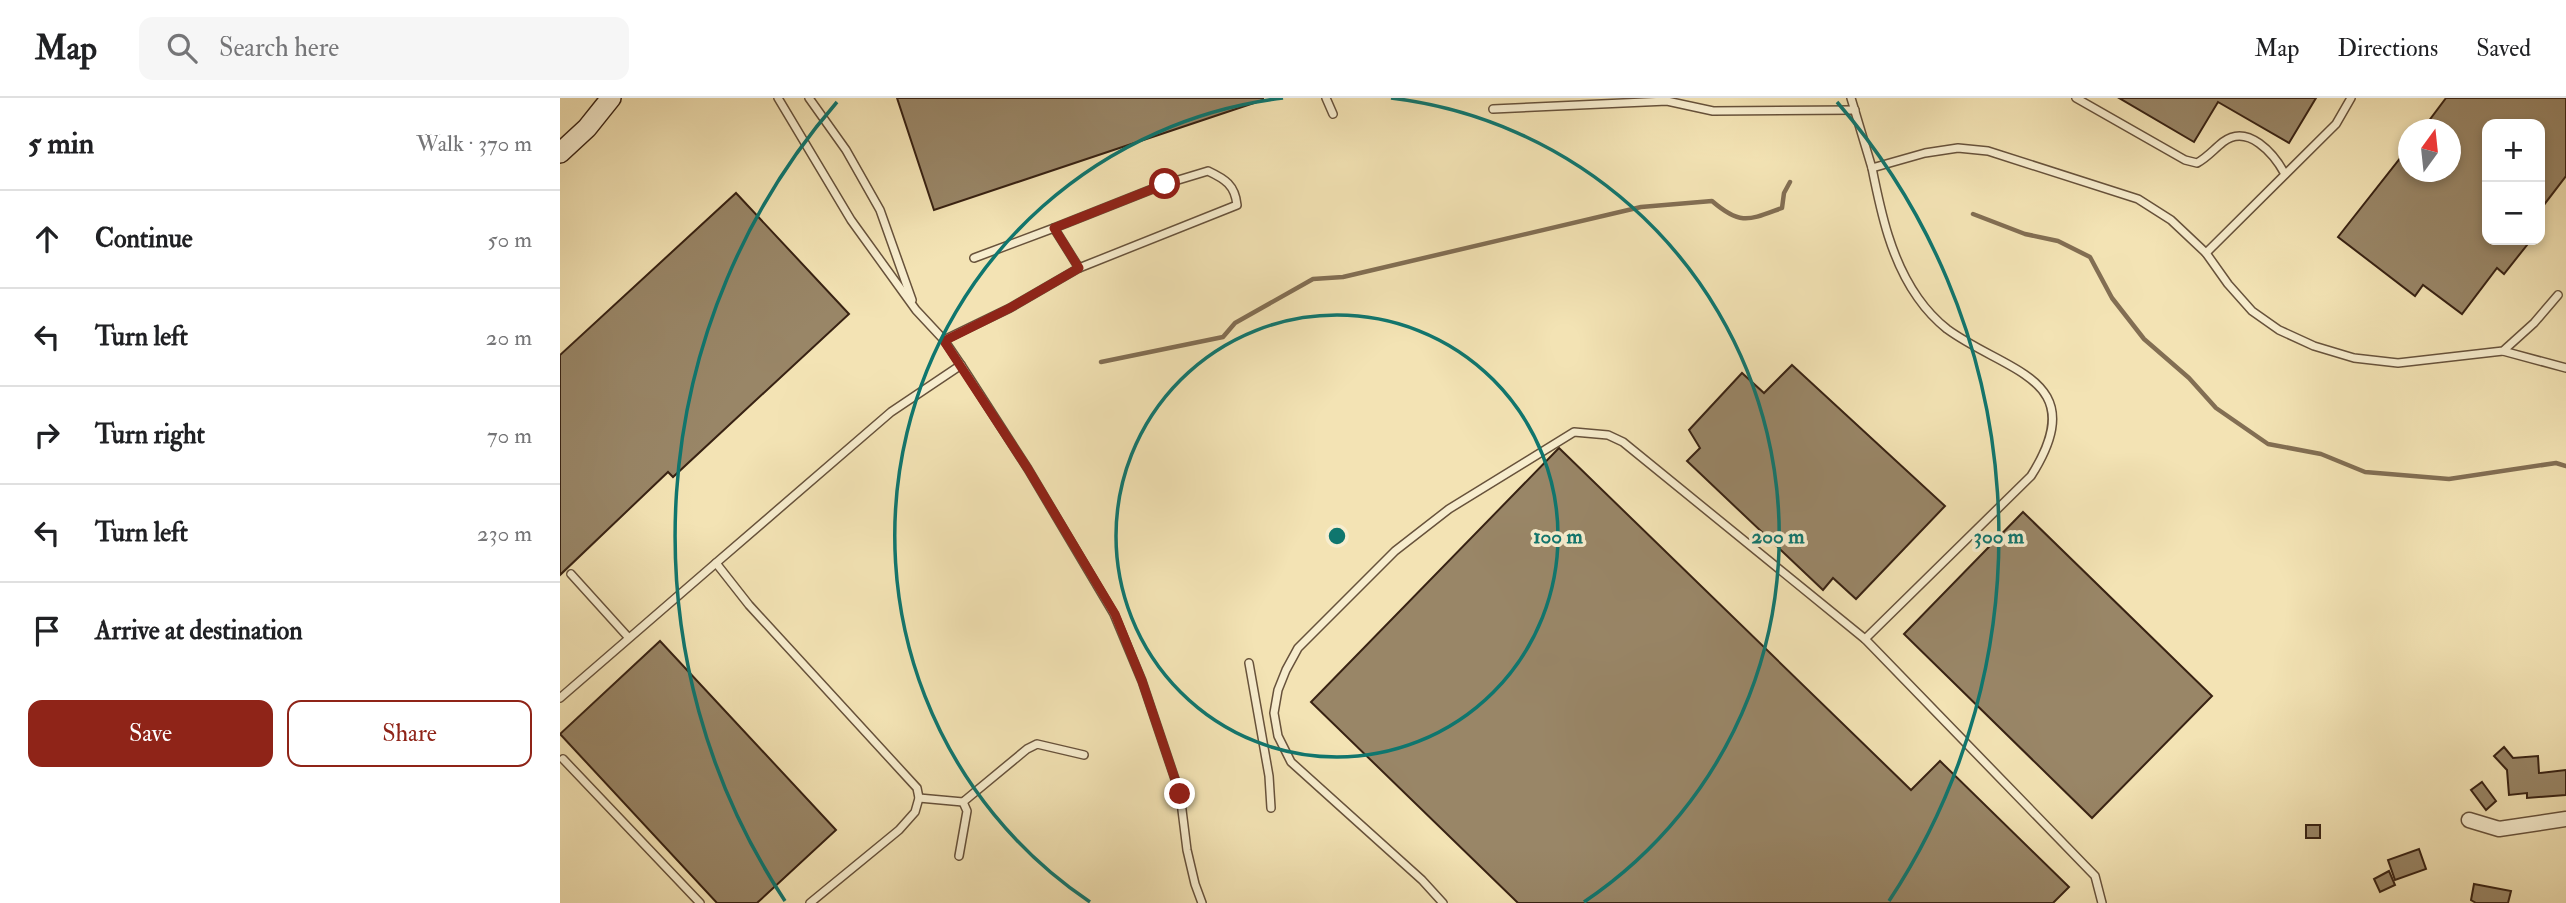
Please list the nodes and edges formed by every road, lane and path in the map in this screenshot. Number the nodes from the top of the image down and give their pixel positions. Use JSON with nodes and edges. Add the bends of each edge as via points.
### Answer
{"nodes":[{"id":1,"x":611,"y":98,"type":"edge"},
{"id":2,"x":778,"y":98,"type":"edge"},
{"id":3,"x":809,"y":98,"type":"edge"},
{"id":4,"x":1325,"y":98,"type":"edge"},
{"id":5,"x":1851,"y":98,"type":"edge"},
{"id":6,"x":2076,"y":98,"type":"edge"},
{"id":7,"x":2351,"y":98,"type":"edge"},
{"id":8,"x":1493,"y":109,"type":"dead end"},
{"id":9,"x":1855,"y":110,"type":"junction"},
{"id":10,"x":1333,"y":114,"type":"dead end"},
{"id":11,"x":560,"y":153,"type":"edge"},
{"id":12,"x":1872,"y":168,"type":"junction"},
{"id":13,"x":2285,"y":174,"type":"junction"},
{"id":14,"x":1054,"y":228,"type":"junction"},
{"id":15,"x":2206,"y":253,"type":"junction"},
{"id":16,"x":974,"y":258,"type":"dead end"},
{"id":17,"x":1079,"y":268,"type":"junction"},
{"id":18,"x":2558,"y":295,"type":"dead end"},
{"id":19,"x":916,"y":310,"type":"junction"},
{"id":20,"x":944,"y":341,"type":"junction"},
{"id":21,"x":2503,"y":351,"type":"junction"},
{"id":22,"x":961,"y":365,"type":"junction"},
{"id":23,"x":2566,"y":368,"type":"edge"},
{"id":24,"x":716,"y":563,"type":"junction"},
{"id":25,"x":571,"y":574,"type":"dead end"},
{"id":26,"x":628,"y":637,"type":"junction"},
{"id":27,"x":1865,"y":639,"type":"junction"},
{"id":28,"x":1249,"y":663,"type":"dead end"},
{"id":29,"x":560,"y":698,"type":"edge"},
{"id":30,"x":1084,"y":755,"type":"dead end"},
{"id":31,"x":563,"y":760,"type":"dead end"},
{"id":32,"x":919,"y":797,"type":"junction"},
{"id":33,"x":963,"y":802,"type":"junction"},
{"id":34,"x":1271,"y":808,"type":"dead end"},
{"id":35,"x":2566,"y":819,"type":"edge"},
{"id":36,"x":2469,"y":820,"type":"dead end"},
{"id":37,"x":959,"y":856,"type":"dead end"},
{"id":38,"x":700,"y":903,"type":"edge"},
{"id":39,"x":810,"y":903,"type":"edge"},
{"id":40,"x":1202,"y":903,"type":"edge"},
{"id":41,"x":1443,"y":903,"type":"edge"},
{"id":42,"x":2102,"y":903,"type":"edge"}],
"edges":[{"from":1,"to":11,"type":"street"},
{"from":2,"to":19,"type":"lane","via":[[851,220]]},
{"from":3,"to":19,"type":"lane","via":[[880,210]]},
{"from":4,"to":10,"type":"lane"},
{"from":5,"to":9,"type":"lane"},
{"from":6,"to":13,"type":"lane","via":[[2197,163],[2225,139],[2241,135],[2257,141]]},
{"from":7,"to":13,"type":"lane","via":[[2336,124]]},
{"from":8,"to":9,"type":"lane","via":[[1667,101],[1713,111]]},
{"from":9,"to":12,"type":"lane"},
{"from":12,"to":15,"type":"lane","via":[[1958,148],[1988,151],[2138,199],[2171,220]]},
{"from":12,"to":27,"type":"lane","via":[[1892,248],[1918,297],[1945,328],[2027,374],[2044,390],[2051,405],[2052,428],[2046,452],[2031,476]]},
{"from":13,"to":15,"type":"lane"},
{"from":14,"to":16,"type":"lane"},
{"from":14,"to":17,"type":"lane"},
{"from":14,"to":17,"type":"lane","via":[[1208,171],[1230,183],[1236,194],[1237,205]]},
{"from":15,"to":21,"type":"lane","via":[[2252,311],[2314,346],[2354,358],[2398,363]]},
{"from":17,"to":20,"type":"lane"},
{"from":18,"to":21,"type":"lane"},
{"from":19,"to":20,"type":"lane"},
{"from":20,"to":22,"type":"lane"},
{"from":21,"to":23,"type":"lane"},
{"from":22,"to":24,"type":"lane","via":[[891,412]]},
{"from":22,"to":40,"type":"lane","via":[[1115,614],[1180,794],[1187,850]]},
{"from":24,"to":26,"type":"lane"},
{"from":24,"to":32,"type":"lane","via":[[916,788]]},
{"from":25,"to":26,"type":"lane"},
{"from":26,"to":29,"type":"lane"},
{"from":27,"to":41,"type":"lane","via":[[1623,442],[1608,435],[1574,432],[1449,509],[1395,551],[1298,648],[1278,690],[1274,713],[1278,736],[1291,762]]},
{"from":27,"to":42,"type":"lane","via":[[2095,876]]},
{"from":28,"to":34,"type":"lane"},
{"from":30,"to":33,"type":"lane","via":[[1037,744]]},
{"from":31,"to":38,"type":"lane"},
{"from":32,"to":33,"type":"lane"},
{"from":32,"to":39,"type":"lane","via":[[915,812],[899,830]]},
{"from":33,"to":37,"type":"lane","via":[[967,811]]},
{"from":35,"to":36,"type":"street","via":[[2499,829]]}]}
